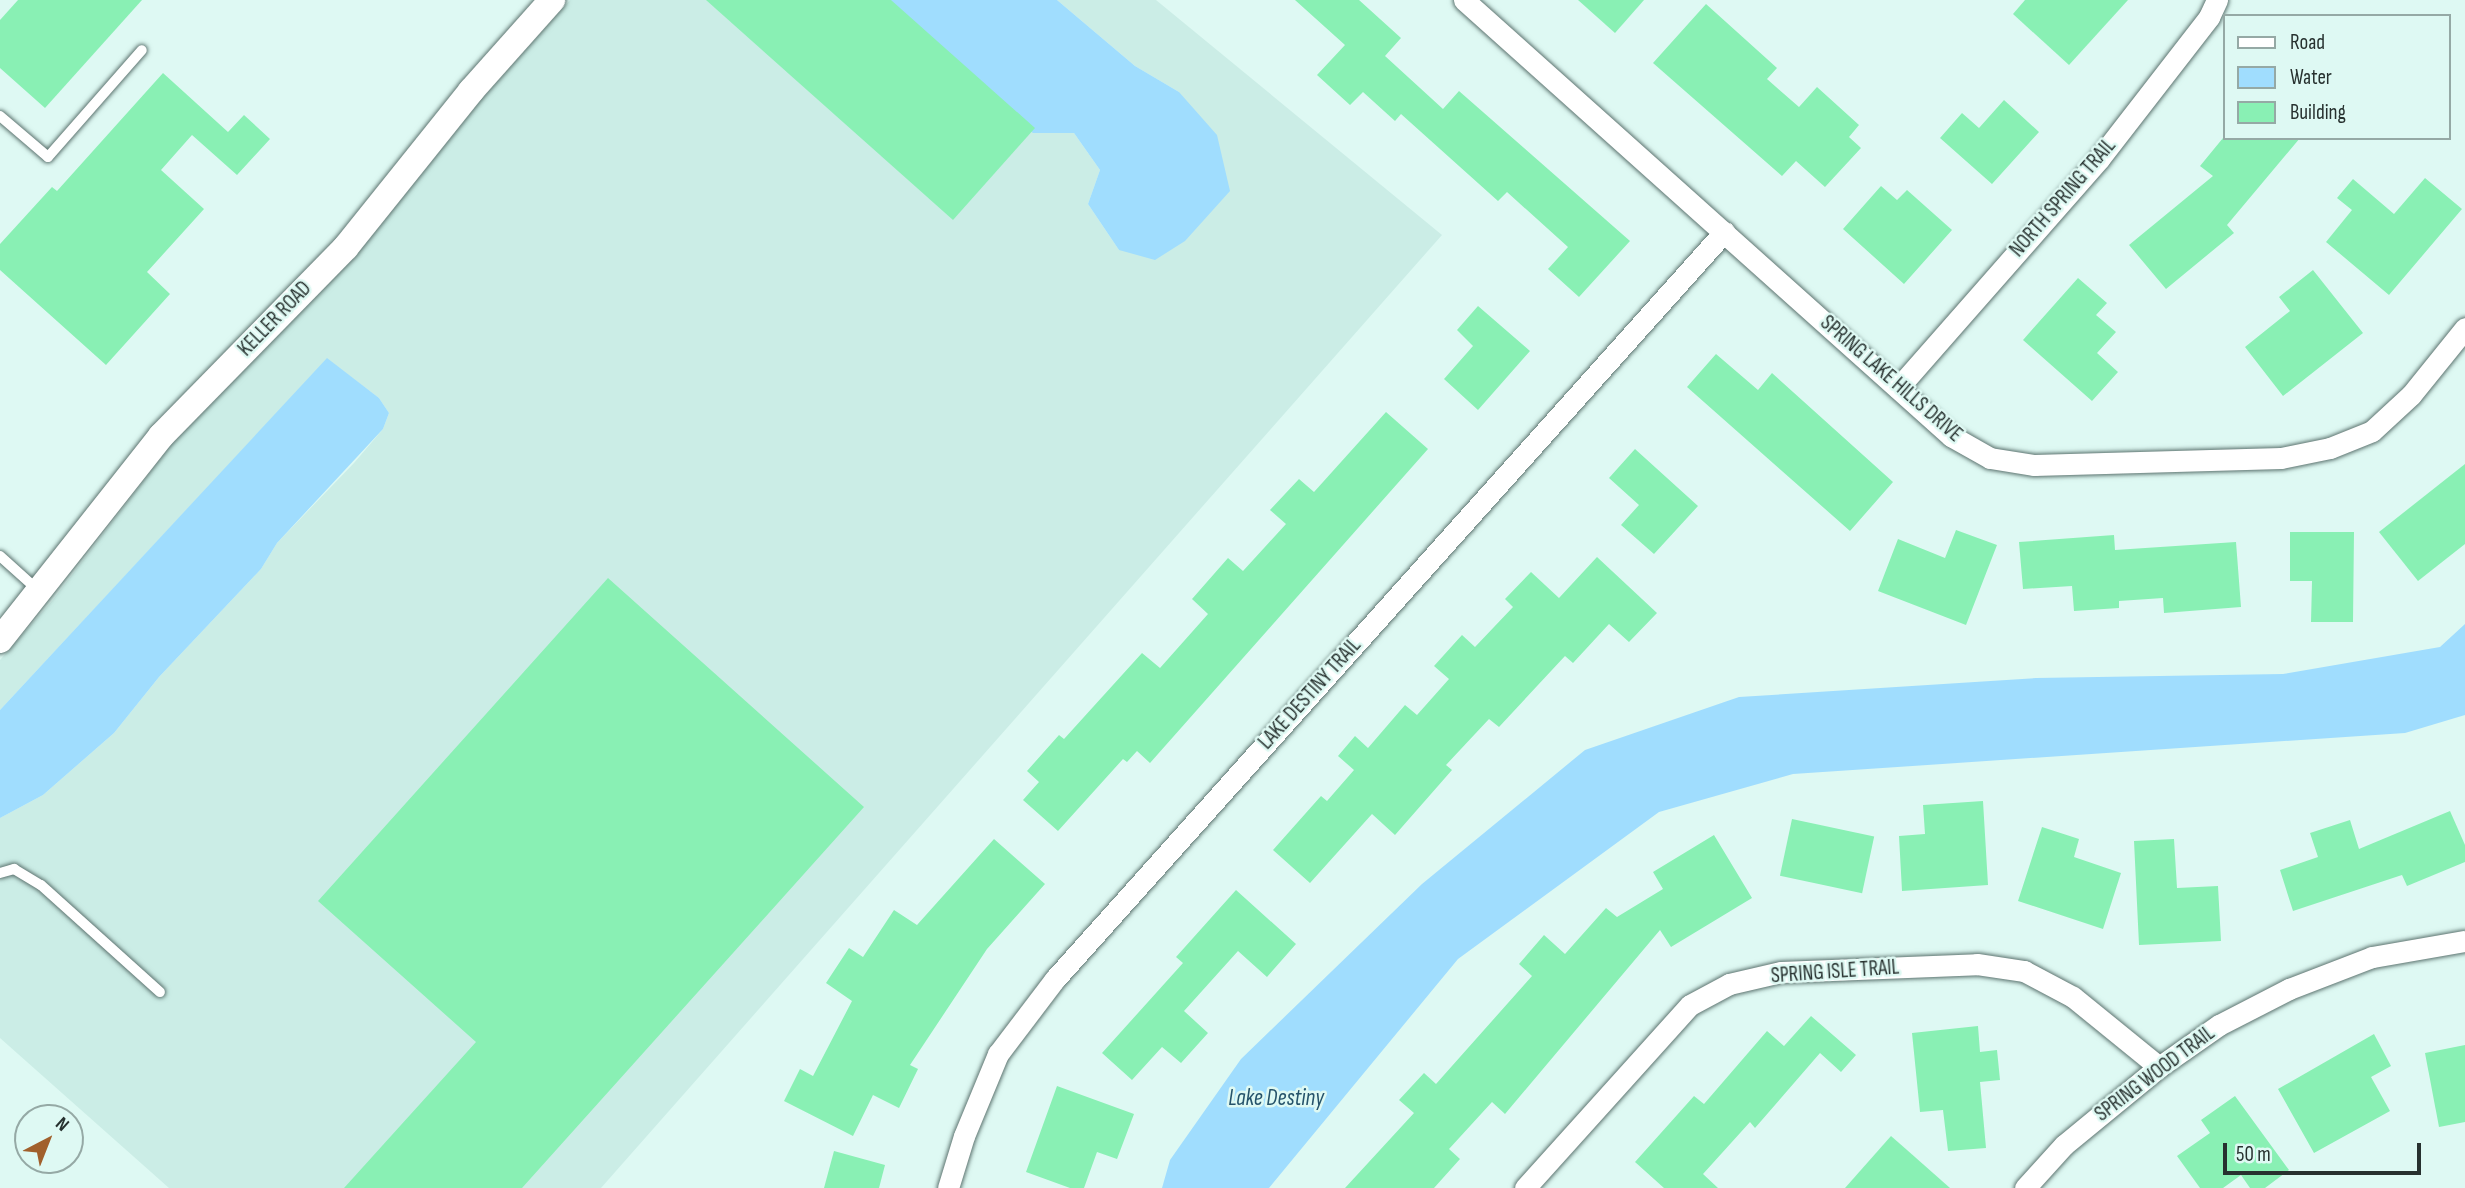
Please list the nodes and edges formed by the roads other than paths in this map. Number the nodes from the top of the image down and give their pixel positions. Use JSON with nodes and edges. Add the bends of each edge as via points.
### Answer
{"nodes":[{"id":1,"x":552,"y":0,"type":"edge"},
{"id":2,"x":1464,"y":0,"type":"edge"},
{"id":3,"x":2217,"y":0,"type":"edge"},
{"id":4,"x":142,"y":50,"type":"dead end"},
{"id":5,"x":0,"y":116,"type":"edge"},
{"id":6,"x":1724,"y":232,"type":"junction"},
{"id":7,"x":2465,"y":328,"type":"edge"},
{"id":8,"x":1899,"y":388,"type":"junction"},
{"id":9,"x":0,"y":556,"type":"edge"},
{"id":10,"x":41,"y":593,"type":"junction"},
{"id":11,"x":0,"y":640,"type":"edge"},
{"id":12,"x":0,"y":873,"type":"edge"},
{"id":13,"x":2465,"y":940,"type":"edge"},
{"id":14,"x":160,"y":992,"type":"dead end"},
{"id":15,"x":2158,"y":1067,"type":"junction"},
{"id":16,"x":948,"y":1188,"type":"edge"},
{"id":17,"x":1525,"y":1188,"type":"edge"},
{"id":18,"x":2025,"y":1188,"type":"edge"}],
"edges":[{"from":1,"to":10,"type":"street","name":"KELLER ROAD","via":[[471,91],[346,247],[161,436]]},
{"from":2,"to":6,"type":"street","name":"SPRING LAKE HILLS DRIVE"},
{"from":3,"to":8,"type":"street","name":"NORTH SPRING TRAIL","via":[[2209,17],[2099,159]]},
{"from":4,"to":5,"type":"lane","via":[[47,158]]},
{"from":6,"to":8,"type":"street","name":"SPRING LAKE HILLS DRIVE"},
{"from":6,"to":16,"type":"street","name":"LAKE DESTINY TRAIL","via":[[1055,979],[998,1054]]},
{"from":7,"to":8,"type":"street","name":"SPRING LAKE HILLS DRIVE","via":[[2411,395],[2372,431],[2330,448],[2281,458],[2035,465],[1990,458],[1951,436]]},
{"from":9,"to":10,"type":"lane"},
{"from":10,"to":11,"type":"street","name":"KELLER ROAD"},
{"from":12,"to":14,"type":"lane","via":[[15,869],[41,885]]},
{"from":13,"to":15,"type":"street","name":"SPRING WOOD TRAIL","via":[[2372,957],[2289,989],[2219,1025]]},
{"from":15,"to":17,"type":"street","name":"SPRING ISLE TRAIL","via":[[2073,997],[2024,971],[1977,964],[1781,972],[1729,984],[1690,1005]]},
{"from":15,"to":18,"type":"street","name":"SPRING WOOD TRAIL","via":[[2064,1145]]}]}
